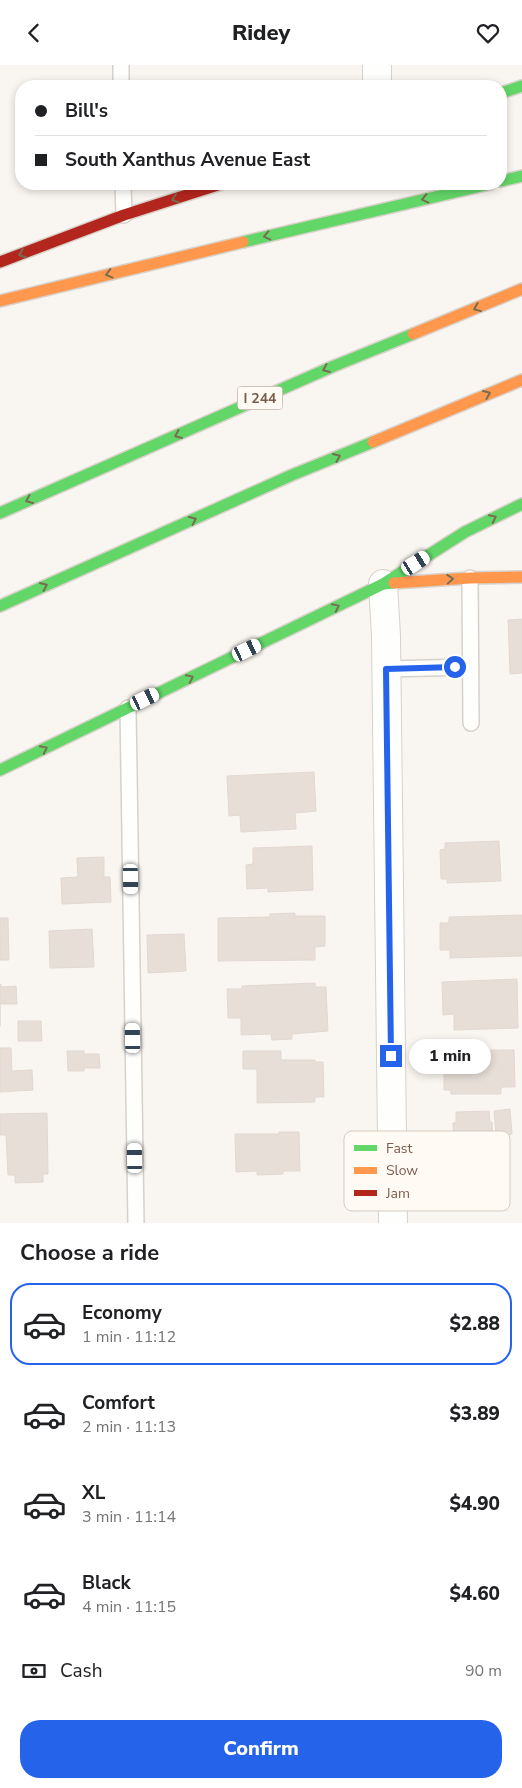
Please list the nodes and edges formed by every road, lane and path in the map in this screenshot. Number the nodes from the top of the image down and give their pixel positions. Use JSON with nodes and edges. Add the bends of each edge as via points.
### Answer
{"nodes":[{"id":1,"x":121,"y":65,"type":"edge"},
{"id":2,"x":376,"y":65,"type":"edge"},
{"id":3,"x":121,"y":80,"type":"edge"},
{"id":4,"x":377,"y":80,"type":"edge"},
{"id":5,"x":522,"y":86,"type":"edge"},
{"id":6,"x":507,"y":91,"type":"edge"},
{"id":7,"x":522,"y":176,"type":"edge"},
{"id":8,"x":507,"y":180,"type":"edge"},
{"id":9,"x":123,"y":190,"type":"edge"},
{"id":10,"x":202,"y":190,"type":"edge"},
{"id":11,"x":464,"y":190,"type":"edge"},
{"id":12,"x":124,"y":215,"type":"junction"},
{"id":13,"x":0,"y":262,"type":"edge"},
{"id":14,"x":522,"y":289,"type":"edge"},
{"id":15,"x":0,"y":301,"type":"edge"},
{"id":16,"x":522,"y":380,"type":"edge"},
{"id":17,"x":522,"y":504,"type":"edge"},
{"id":18,"x":0,"y":513,"type":"edge"},
{"id":19,"x":470,"y":577,"type":"junction"},
{"id":20,"x":522,"y":577,"type":"edge"},
{"id":21,"x":384,"y":584,"type":"junction"},
{"id":22,"x":0,"y":606,"type":"edge"},
{"id":23,"x":471,"y":667,"type":"junction"},
{"id":24,"x":386,"y":669,"type":"junction"},
{"id":25,"x":128,"y":708,"type":"junction"},
{"id":26,"x":471,"y":723,"type":"dead end"},
{"id":27,"x":0,"y":770,"type":"edge"},
{"id":28,"x":392,"y":1131,"type":"edge"},
{"id":29,"x":136,"y":1223,"type":"edge"}],
"edges":[{"from":1,"to":3,"type":"lane"},
{"from":2,"to":4,"type":"street"},
{"from":5,"to":6,"type":"main road"},
{"from":7,"to":8,"type":"main road"},
{"from":9,"to":12,"type":"lane"},
{"from":10,"to":12,"type":"main road","one_way":true},
{"from":11,"to":15,"type":"main road","one_way":true},
{"from":12,"to":13,"type":"main road","one_way":true},
{"from":14,"to":18,"type":"main road","number":"I 244","one_way":true,"via":[[334,366]]},
{"from":22,"to":16,"type":"main road","one_way":true,"via":[[292,475]]},
{"from":21,"to":17,"type":"main road","one_way":true,"via":[[465,531]]},
{"from":19,"to":20,"type":"main road"},
{"from":21,"to":19,"type":"main road","one_way":true},
{"from":19,"to":23,"type":"lane"},
{"from":21,"to":24,"type":"street"},
{"from":25,"to":21,"type":"main road","one_way":true},
{"from":23,"to":24,"type":"lane"},
{"from":23,"to":26,"type":"lane"},
{"from":24,"to":28,"type":"street"},
{"from":27,"to":25,"type":"main road","one_way":true},
{"from":25,"to":29,"type":"lane"}]}
